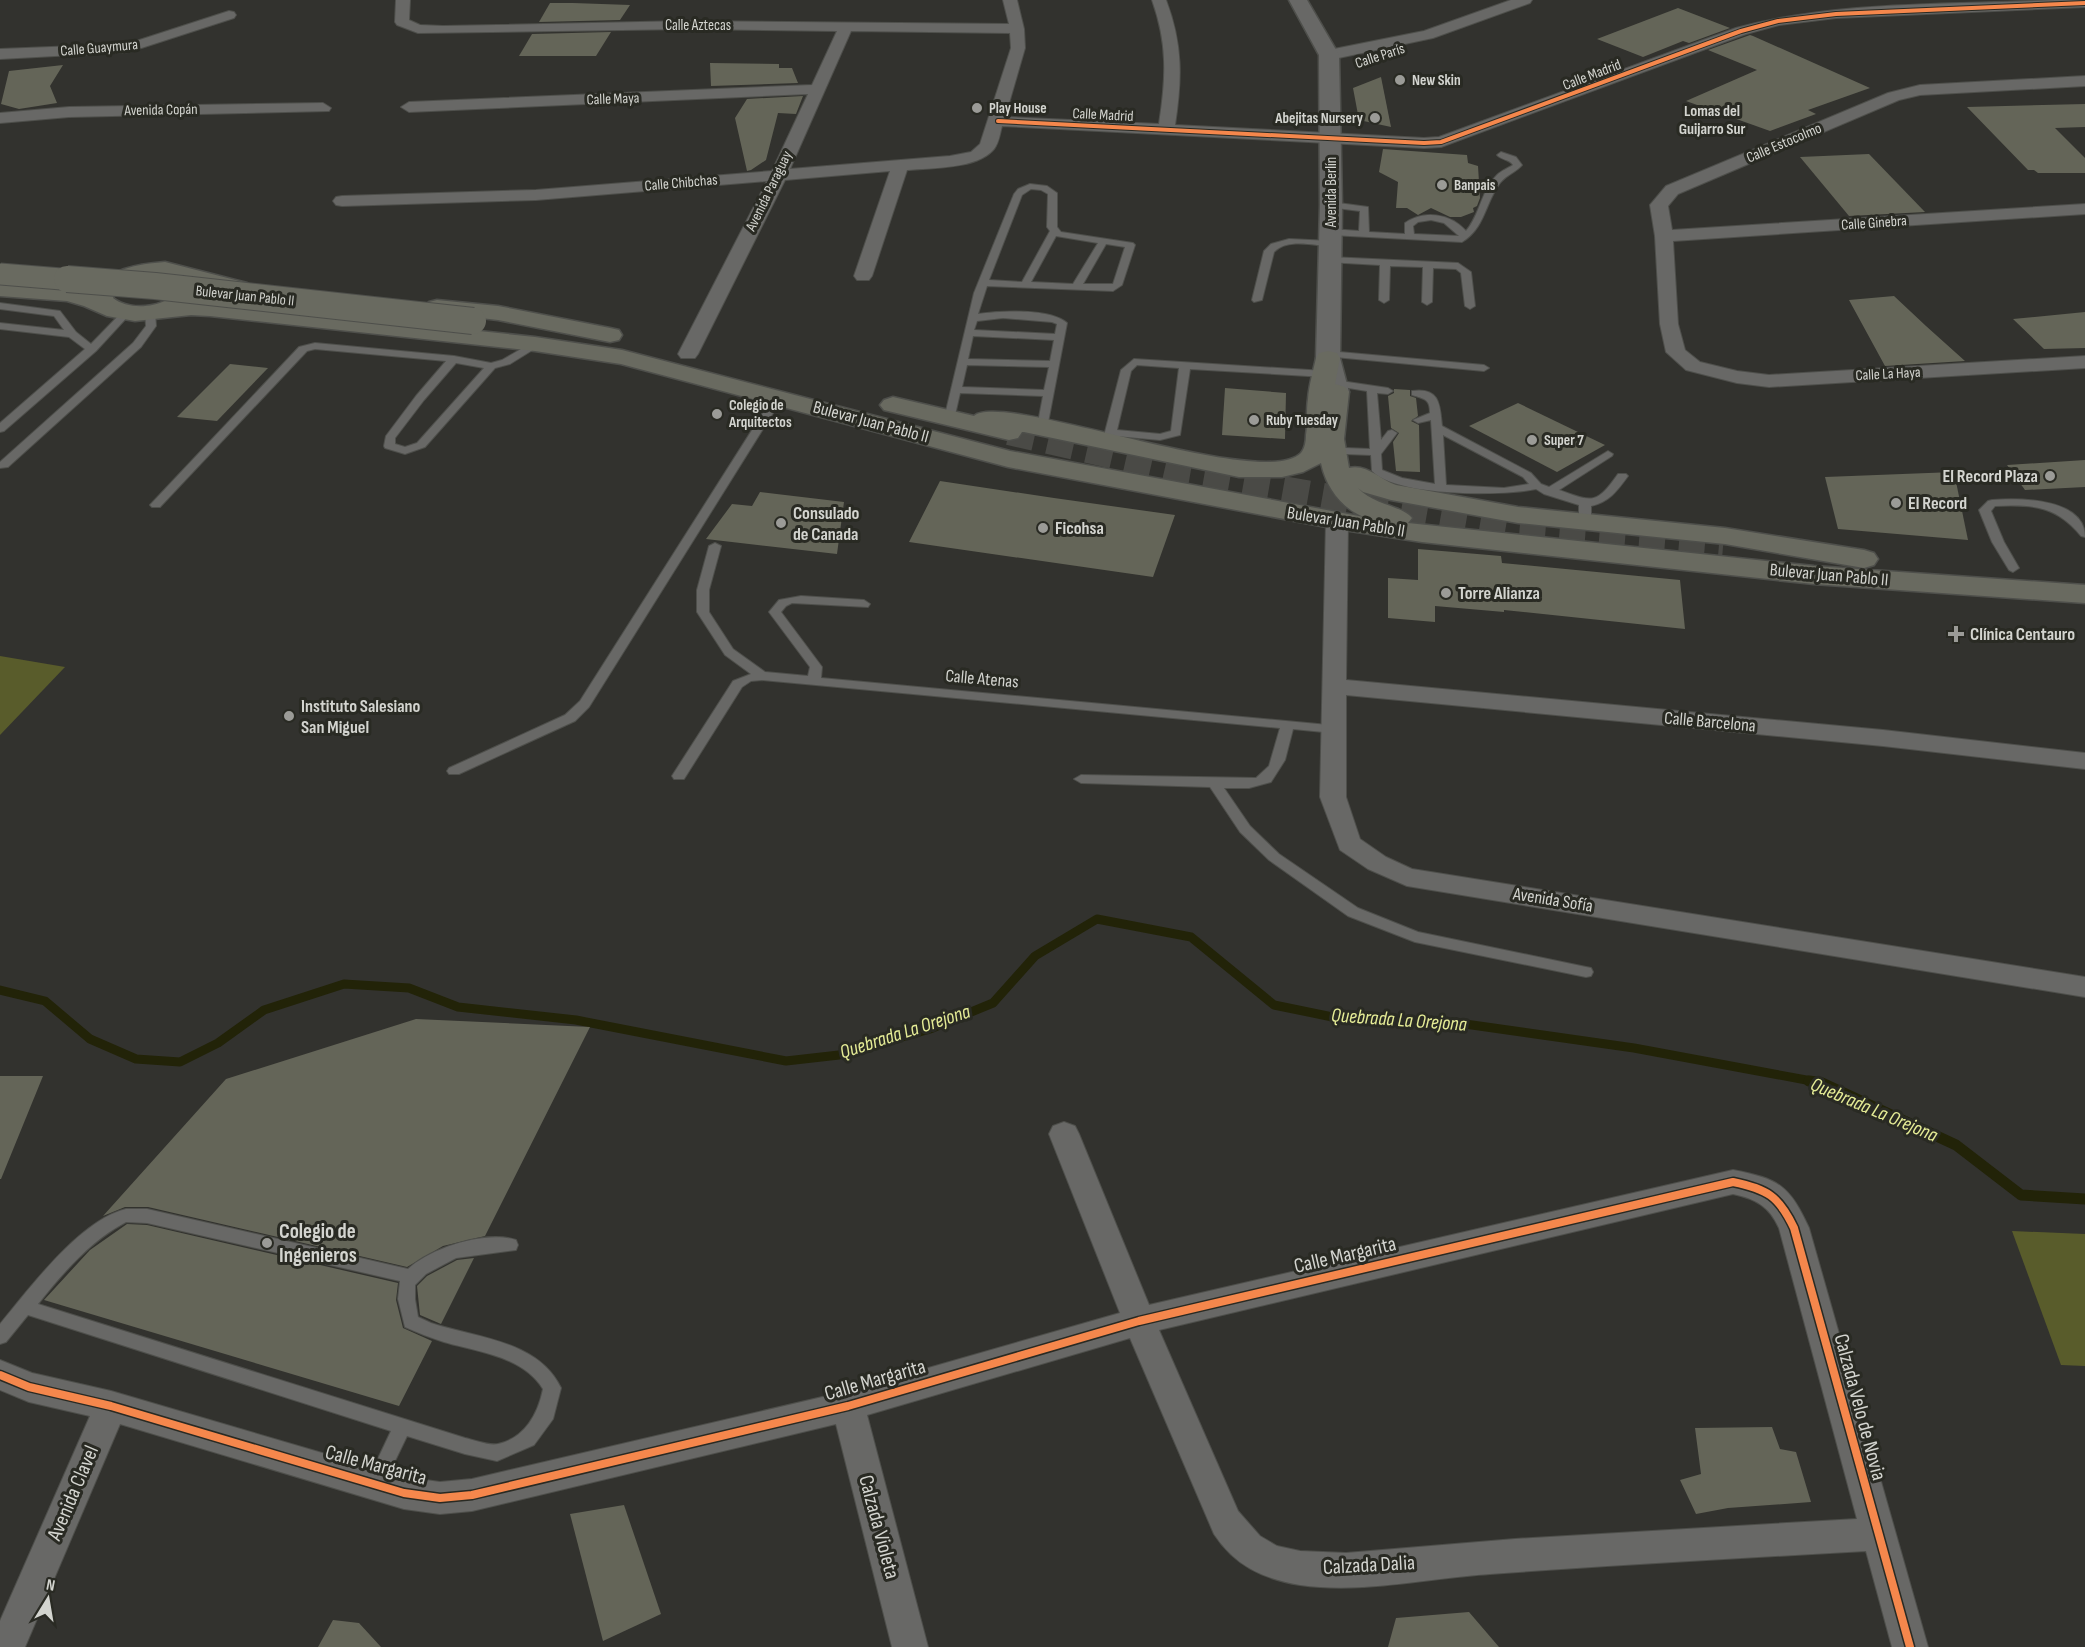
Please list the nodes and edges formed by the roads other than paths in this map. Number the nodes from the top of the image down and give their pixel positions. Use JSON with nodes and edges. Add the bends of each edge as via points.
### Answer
{"nodes":[{"id":1,"x":403,"y":0,"type":"edge"},
{"id":2,"x":1010,"y":0,"type":"edge"},
{"id":3,"x":1159,"y":0,"type":"edge"},
{"id":4,"x":1298,"y":0,"type":"edge"},
{"id":5,"x":1525,"y":0,"type":"edge"},
{"id":6,"x":1895,"y":0,"type":"edge"},
{"id":7,"x":2085,"y":3,"type":"edge"},
{"id":8,"x":1908,"y":11,"type":"junction"},
{"id":9,"x":229,"y":15,"type":"dead end"},
{"id":10,"x":846,"y":27,"type":"junction"},
{"id":11,"x":1017,"y":29,"type":"junction"},
{"id":12,"x":0,"y":54,"type":"edge"},
{"id":13,"x":1330,"y":64,"type":"junction"},
{"id":14,"x":2085,"y":81,"type":"edge"},
{"id":15,"x":816,"y":89,"type":"junction"},
{"id":16,"x":409,"y":107,"type":"dead end"},
{"id":17,"x":323,"y":108,"type":"dead end"},
{"id":18,"x":0,"y":118,"type":"edge"},
{"id":19,"x":998,"y":122,"type":"junction"},
{"id":20,"x":1166,"y":130,"type":"junction"},
{"id":21,"x":1331,"y":139,"type":"junction"},
{"id":22,"x":1501,"y":155,"type":"dead end"},
{"id":23,"x":900,"y":165,"type":"junction"},
{"id":24,"x":779,"y":174,"type":"junction"},
{"id":25,"x":342,"y":201,"type":"dead end"},
{"id":26,"x":1331,"y":205,"type":"junction"},
{"id":27,"x":2085,"y":210,"type":"edge"},
{"id":28,"x":1054,"y":232,"type":"junction"},
{"id":29,"x":1364,"y":234,"type":"junction"},
{"id":30,"x":1664,"y":236,"type":"junction"},
{"id":31,"x":1465,"y":237,"type":"junction"},
{"id":32,"x":1410,"y":238,"type":"junction"},
{"id":33,"x":1104,"y":240,"type":"junction"},
{"id":34,"x":1331,"y":245,"type":"junction"},
{"id":35,"x":1385,"y":262,"type":"junction"},
{"id":36,"x":1428,"y":263,"type":"junction"},
{"id":37,"x":0,"y":266,"type":"edge"},
{"id":38,"x":149,"y":270,"type":"junction"},
{"id":39,"x":0,"y":274,"type":"edge"},
{"id":40,"x":189,"y":274,"type":"junction"},
{"id":41,"x":863,"y":276,"type":"dead end"},
{"id":42,"x":983,"y":283,"type":"junction"},
{"id":43,"x":1025,"y":284,"type":"junction"},
{"id":44,"x":1076,"y":288,"type":"junction"},
{"id":45,"x":0,"y":289,"type":"edge"},
{"id":46,"x":1257,"y":300,"type":"dead end"},
{"id":47,"x":1384,"y":300,"type":"dead end"},
{"id":48,"x":1427,"y":302,"type":"dead end"},
{"id":49,"x":0,"y":306,"type":"edge"},
{"id":50,"x":1470,"y":306,"type":"dead end"},
{"id":51,"x":115,"y":309,"type":"junction"},
{"id":52,"x":153,"y":311,"type":"junction"},
{"id":53,"x":972,"y":320,"type":"junction"},
{"id":54,"x":0,"y":326,"type":"edge"},
{"id":55,"x":969,"y":333,"type":"junction"},
{"id":56,"x":72,"y":334,"type":"junction"},
{"id":57,"x":1059,"y":337,"type":"junction"},
{"id":58,"x":535,"y":344,"type":"junction"},
{"id":59,"x":625,"y":348,"type":"junction"},
{"id":60,"x":92,"y":349,"type":"junction"},
{"id":61,"x":688,"y":354,"type":"junction"},
{"id":62,"x":454,"y":359,"type":"junction"},
{"id":63,"x":962,"y":362,"type":"junction"},
{"id":64,"x":2085,"y":362,"type":"edge"},
{"id":65,"x":1054,"y":364,"type":"junction"},
{"id":66,"x":1185,"y":364,"type":"junction"},
{"id":67,"x":491,"y":366,"type":"junction"},
{"id":68,"x":1693,"y":366,"type":"joint"},
{"id":69,"x":1484,"y":368,"type":"dead end"},
{"id":70,"x":1330,"y":372,"type":"junction"},
{"id":71,"x":1372,"y":389,"type":"junction"},
{"id":72,"x":956,"y":390,"type":"junction"},
{"id":73,"x":1388,"y":391,"type":"dead end"},
{"id":74,"x":1049,"y":393,"type":"junction"},
{"id":75,"x":1416,"y":393,"type":"dead end"},
{"id":76,"x":778,"y":397,"type":"junction"},
{"id":77,"x":938,"y":414,"type":"junction"},
{"id":78,"x":1418,"y":420,"type":"dead end"},
{"id":79,"x":1436,"y":421,"type":"junction"},
{"id":80,"x":1042,"y":428,"type":"junction"},
{"id":81,"x":0,"y":429,"type":"edge"},
{"id":82,"x":1009,"y":432,"type":"tunnel mouth"},
{"id":83,"x":1392,"y":433,"type":"dead end"},
{"id":84,"x":1110,"y":437,"type":"junction"},
{"id":85,"x":1345,"y":451,"type":"junction"},
{"id":86,"x":1377,"y":452,"type":"junction"},
{"id":87,"x":1608,"y":454,"type":"dead end"},
{"id":88,"x":1,"y":467,"type":"edge"},
{"id":89,"x":1622,"y":476,"type":"dead end"},
{"id":90,"x":1537,"y":486,"type":"junction"},
{"id":91,"x":1441,"y":487,"type":"junction"},
{"id":92,"x":1548,"y":492,"type":"junction"},
{"id":93,"x":156,"y":505,"type":"dead end"},
{"id":94,"x":1585,"y":513,"type":"junction"},
{"id":95,"x":1337,"y":521,"type":"junction"},
{"id":96,"x":2085,"y":534,"type":"edge"},
{"id":97,"x":715,"y":546,"type":"dead end"},
{"id":98,"x":1722,"y":547,"type":"tunnel mouth"},
{"id":99,"x":1864,"y":560,"type":"junction"},
{"id":100,"x":2013,"y":568,"type":"junction"},
{"id":101,"x":2085,"y":572,"type":"edge"},
{"id":102,"x":1991,"y":588,"type":"junction"},
{"id":103,"x":2085,"y":594,"type":"edge"},
{"id":104,"x":864,"y":604,"type":"dead end"},
{"id":105,"x":762,"y":676,"type":"junction"},
{"id":106,"x":814,"y":681,"type":"junction"},
{"id":107,"x":1335,"y":686,"type":"junction"},
{"id":108,"x":1287,"y":725,"type":"junction"},
{"id":109,"x":1334,"y":729,"type":"junction"},
{"id":110,"x":2085,"y":761,"type":"edge"},
{"id":111,"x":454,"y":771,"type":"dead end"},
{"id":112,"x":680,"y":776,"type":"dead end"},
{"id":113,"x":1081,"y":779,"type":"dead end"},
{"id":114,"x":1214,"y":783,"type":"junction"},
{"id":115,"x":1586,"y":972,"type":"dead end"},
{"id":116,"x":2085,"y":987,"type":"edge"},
{"id":117,"x":1064,"y":1134,"type":"dead end"},
{"id":118,"x":1761,"y":1187,"type":"joint"},
{"id":119,"x":510,"y":1245,"type":"dead end"},
{"id":120,"x":412,"y":1277,"type":"junction"},
{"id":121,"x":25,"y":1307,"type":"junction"},
{"id":122,"x":1139,"y":1321,"type":"junction"},
{"id":123,"x":0,"y":1337,"type":"edge"},
{"id":124,"x":0,"y":1376,"type":"edge"},
{"id":125,"x":111,"y":1406,"type":"junction"},
{"id":126,"x":848,"y":1406,"type":"junction"},
{"id":127,"x":402,"y":1426,"type":"junction"},
{"id":128,"x":375,"y":1484,"type":"junction"},
{"id":129,"x":1877,"y":1534,"type":"junction"},
{"id":130,"x":7,"y":1647,"type":"edge"},
{"id":131,"x":910,"y":1647,"type":"edge"},
{"id":132,"x":1910,"y":1647,"type":"edge"}],
"edges":[{"from":1,"to":10,"type":"street","name":"Calle Aztecas","via":[[402,22],[418,29]]},
{"from":2,"to":11,"type":"street","name":"Calle Chibchas"},
{"from":3,"to":20,"type":"street","via":[[1170,28],[1174,57]]},
{"from":4,"to":13,"type":"street","name":"Avenida Berlín"},
{"from":5,"to":13,"type":"street","name":"Calle París","via":[[1428,35],[1413,45]]},
{"from":6,"to":8,"type":"street"},
{"from":7,"to":8,"type":"street","name":"Calle Madrid"},
{"from":8,"to":21,"type":"street","name":"Calle Madrid","via":[[1778,21],[1441,142]]},
{"from":9,"to":12,"type":"street","name":"Calle Guaymura","via":[[129,48]]},
{"from":10,"to":11,"type":"street","name":"Calle Aztecas"},
{"from":10,"to":15,"type":"street","name":"Avenida Paraguay"},
{"from":11,"to":19,"type":"street","name":"Calle Chibchas","via":[[1018,48]]},
{"from":13,"to":21,"type":"street","name":"Avenida Berlín"},
{"from":14,"to":30,"type":"street","name":"Calle Estocolmo","via":[[1920,90],[1894,96],[1672,190],[1659,206]]},
{"from":15,"to":16,"type":"street","name":"Calle Maya"},
{"from":15,"to":24,"type":"street","name":"Avenida Paraguay"},
{"from":17,"to":18,"type":"street","name":"Avenida Copán","via":[[69,112]]},
{"from":19,"to":20,"type":"street","name":"Calle Madrid"},
{"from":19,"to":23,"type":"street","name":"Calle Chibchas","via":[[988,146],[976,156]]},
{"from":20,"to":21,"type":"street","name":"Calle Madrid"},
{"from":21,"to":26,"type":"street","name":"Avenida Berlín"},
{"from":22,"to":31,"type":"lane","via":[[1518,165],[1499,178],[1478,222]]},
{"from":23,"to":24,"type":"street","name":"Calle Chibchas"},
{"from":23,"to":41,"type":"street"},
{"from":24,"to":25,"type":"street","name":"Calle Chibchas","via":[[536,195]]},
{"from":24,"to":61,"type":"street","name":"Avenida Paraguay"},
{"from":26,"to":29,"type":"lane","via":[[1365,209]]},
{"from":26,"to":34,"type":"street","name":"Avenida Berlín"},
{"from":27,"to":30,"type":"street","name":"Calle Ginebra"},
{"from":28,"to":33,"type":"lane"},
{"from":28,"to":42,"type":"lane","via":[[1053,193],[1037,187],[1023,188]]},
{"from":28,"to":43,"type":"lane"},
{"from":29,"to":32,"type":"lane"},
{"from":29,"to":34,"type":"lane"},
{"from":30,"to":68,"type":"street","name":"Calle Estocolmo","via":[[1669,324],[1676,352]]},
{"from":31,"to":32,"type":"lane","via":[[1449,241]]},
{"from":31,"to":32,"type":"lane","via":[[1455,223],[1421,218],[1408,225]]},
{"from":33,"to":44,"type":"lane"},
{"from":33,"to":44,"type":"lane","via":[[1130,245],[1117,285],[1106,290]]},
{"from":34,"to":35,"type":"lane"},
{"from":34,"to":46,"type":"lane","via":[[1274,245],[1269,251]]},
{"from":34,"to":70,"type":"street","name":"Avenida Berlín"},
{"from":35,"to":36,"type":"lane"},
{"from":35,"to":47,"type":"lane"},
{"from":36,"to":48,"type":"lane"},
{"from":36,"to":50,"type":"lane","via":[[1464,268]]},
{"from":37,"to":38,"type":"main road","via":[[94,273]]},
{"from":38,"to":40,"type":"main road","name":"Bulevar Juan Pablo II"},
{"from":38,"to":51,"type":"main road","via":[[108,286],[101,300]]},
{"from":39,"to":59,"type":"main road","name":"Bulevar Juan Pablo II","bridge":true,"via":[[155,286],[481,323]]},
{"from":40,"to":52,"type":"main road","via":[[196,287],[192,295]]},
{"from":40,"to":59,"type":"main road","name":"Bulevar Juan Pablo II","via":[[235,288],[498,313],[576,326]]},
{"from":42,"to":43,"type":"lane"},
{"from":42,"to":53,"type":"lane"},
{"from":43,"to":44,"type":"lane"},
{"from":45,"to":51,"type":"main road","via":[[88,297]]},
{"from":49,"to":56,"type":"lane","via":[[57,313]]},
{"from":51,"to":52,"type":"main road","name":"Bulevar Juan Pablo II"},
{"from":51,"to":60,"type":"lane","via":[[108,334]]},
{"from":52,"to":58,"type":"main road","name":"Bulevar Juan Pablo II","via":[[210,309]]},
{"from":52,"to":88,"type":"lane","via":[[151,326],[137,345]]},
{"from":53,"to":55,"type":"lane"},
{"from":53,"to":57,"type":"lane","via":[[987,316],[1051,318],[1062,323]]},
{"from":54,"to":56,"type":"lane"},
{"from":55,"to":57,"type":"lane"},
{"from":55,"to":63,"type":"lane"},
{"from":56,"to":60,"type":"lane"},
{"from":57,"to":65,"type":"lane"},
{"from":58,"to":59,"type":"main road","name":"Bulevar Juan Pablo II"},
{"from":58,"to":67,"type":"lane","via":[[506,362]]},
{"from":59,"to":61,"type":"main road","name":"Bulevar Juan Pablo II"},
{"from":59,"to":76,"type":"main road","name":"Bulevar Juan Pablo II"},
{"from":60,"to":81,"type":"lane"},
{"from":61,"to":77,"type":"main road","name":"Bulevar Juan Pablo II"},
{"from":62,"to":67,"type":"lane"},
{"from":62,"to":67,"type":"lane","via":[[390,438],[389,447],[405,451],[421,446]]},
{"from":62,"to":93,"type":"lane","via":[[315,346],[303,349]]},
{"from":63,"to":65,"type":"lane"},
{"from":63,"to":72,"type":"lane"},
{"from":64,"to":68,"type":"street","name":"Calle La Haya","via":[[1769,381]]},
{"from":65,"to":74,"type":"lane"},
{"from":66,"to":70,"type":"lane"},
{"from":66,"to":84,"type":"lane","via":[[1140,361],[1129,365]]},
{"from":66,"to":84,"type":"lane","via":[[1176,434]]},
{"from":69,"to":70,"type":"lane"},
{"from":70,"to":71,"type":"lane"},
{"from":70,"to":84,"type":"main road","via":[[1320,401],[1320,438],[1315,453],[1307,461],[1286,469],[1239,469]]},
{"from":70,"to":85,"type":"main road"},
{"from":70,"to":102,"type":"main road","via":[[1336,478],[1363,507],[1405,521],[1456,530]]},
{"from":71,"to":73,"type":"lane"},
{"from":71,"to":86,"type":"lane"},
{"from":72,"to":74,"type":"lane"},
{"from":72,"to":77,"type":"lane"},
{"from":74,"to":80,"type":"lane"},
{"from":75,"to":79,"type":"lane","via":[[1435,402]]},
{"from":76,"to":95,"type":"main road","name":"Bulevar Juan Pablo II","via":[[1008,459]]},
{"from":76,"to":111,"type":"lane","via":[[585,704],[570,718]]},
{"from":77,"to":80,"type":"main road"},
{"from":77,"to":82,"type":"main road","name":"Bulevar Juan Pablo II"},
{"from":78,"to":79,"type":"lane"},
{"from":79,"to":90,"type":"lane","via":[[1527,475]]},
{"from":79,"to":91,"type":"lane"},
{"from":80,"to":84,"type":"main road"},
{"from":83,"to":86,"type":"lane"},
{"from":85,"to":86,"type":"lane"},
{"from":85,"to":94,"type":"main road","via":[[1359,477],[1391,492],[1518,515]]},
{"from":86,"to":91,"type":"lane","via":[[1377,471],[1381,475]]},
{"from":87,"to":92,"type":"lane"},
{"from":89,"to":94,"type":"lane","via":[[1606,498]]},
{"from":90,"to":91,"type":"lane","via":[[1506,491]]},
{"from":90,"to":92,"type":"lane"},
{"from":92,"to":94,"type":"lane"},
{"from":94,"to":99,"type":"main road"},
{"from":95,"to":102,"type":"main road","name":"Bulevar Juan Pablo II","via":[[1422,534],[1754,569]]},
{"from":95,"to":107,"type":"street","name":"Avenida Sofía"},
{"from":96,"to":100,"type":"lane","via":[[2057,507],[2025,502],[1992,503],[1985,510],[1988,522]]},
{"from":97,"to":105,"type":"lane","via":[[703,612],[729,652]]},
{"from":98,"to":99,"type":"main road","name":"Bulevar Juan Pablo II"},
{"from":99,"to":100,"type":"main road","name":"Bulevar Juan Pablo II"},
{"from":100,"to":101,"type":"main road","name":"Bulevar Juan Pablo II"},
{"from":102,"to":103,"type":"main road","name":"Bulevar Juan Pablo II"},
{"from":104,"to":106,"type":"lane","via":[[787,600],[778,605],[775,612],[816,667]]},
{"from":105,"to":106,"type":"lane","name":"Calle Atenas"},
{"from":105,"to":112,"type":"lane","name":"Calle Atenas","via":[[736,684]]},
{"from":106,"to":108,"type":"lane","name":"Calle Atenas"},
{"from":107,"to":109,"type":"street","name":"Avenida Sofía"},
{"from":107,"to":110,"type":"street","name":"Calle Barcelona"},
{"from":108,"to":109,"type":"lane","name":"Calle Atenas"},
{"from":108,"to":114,"type":"lane","via":[[1283,748],[1268,777],[1249,784]]},
{"from":109,"to":116,"type":"street","name":"Avenida Sofía","via":[[1333,797],[1349,844],[1407,877]]},
{"from":113,"to":114,"type":"lane"},
{"from":114,"to":115,"type":"lane","via":[[1245,829],[1274,857],[1353,912],[1415,937]]},
{"from":117,"to":122,"type":"street","name":"Calzada Dalia"},
{"from":118,"to":122,"type":"street","name":"Calle Margarita","via":[[1733,1182],[1706,1187]]},
{"from":118,"to":129,"type":"street","name":"Calzada Velo de Novia","via":[[1784,1205],[1794,1228]]},
{"from":119,"to":120,"type":"lane","via":[[453,1250],[418,1269]]},
{"from":120,"to":121,"type":"lane","via":[[147,1216],[125,1215],[87,1240]]},
{"from":120,"to":127,"type":"lane","via":[[406,1302],[411,1322],[428,1332],[518,1356],[540,1370],[552,1388],[547,1413],[528,1439],[497,1453]]},
{"from":121,"to":123,"type":"lane"},
{"from":121,"to":127,"type":"lane"},
{"from":122,"to":126,"type":"street","name":"Calle Margarita"},
{"from":122,"to":129,"type":"street","name":"Calzada Dalia","via":[[1226,1522],[1251,1553],[1278,1563],[1333,1570]]},
{"from":124,"to":125,"type":"street","name":"Calle Margarita","via":[[29,1387]]},
{"from":125,"to":128,"type":"street","name":"Calle Margarita"},
{"from":125,"to":130,"type":"street","name":"Avenida Clavel"},
{"from":126,"to":128,"type":"street","name":"Calle Margarita","via":[[472,1495],[440,1498]]},
{"from":126,"to":131,"type":"street","name":"Calzada Violeta"},
{"from":127,"to":128,"type":"lane"},
{"from":129,"to":132,"type":"street","name":"Calzada Velo de Novia"}]}
